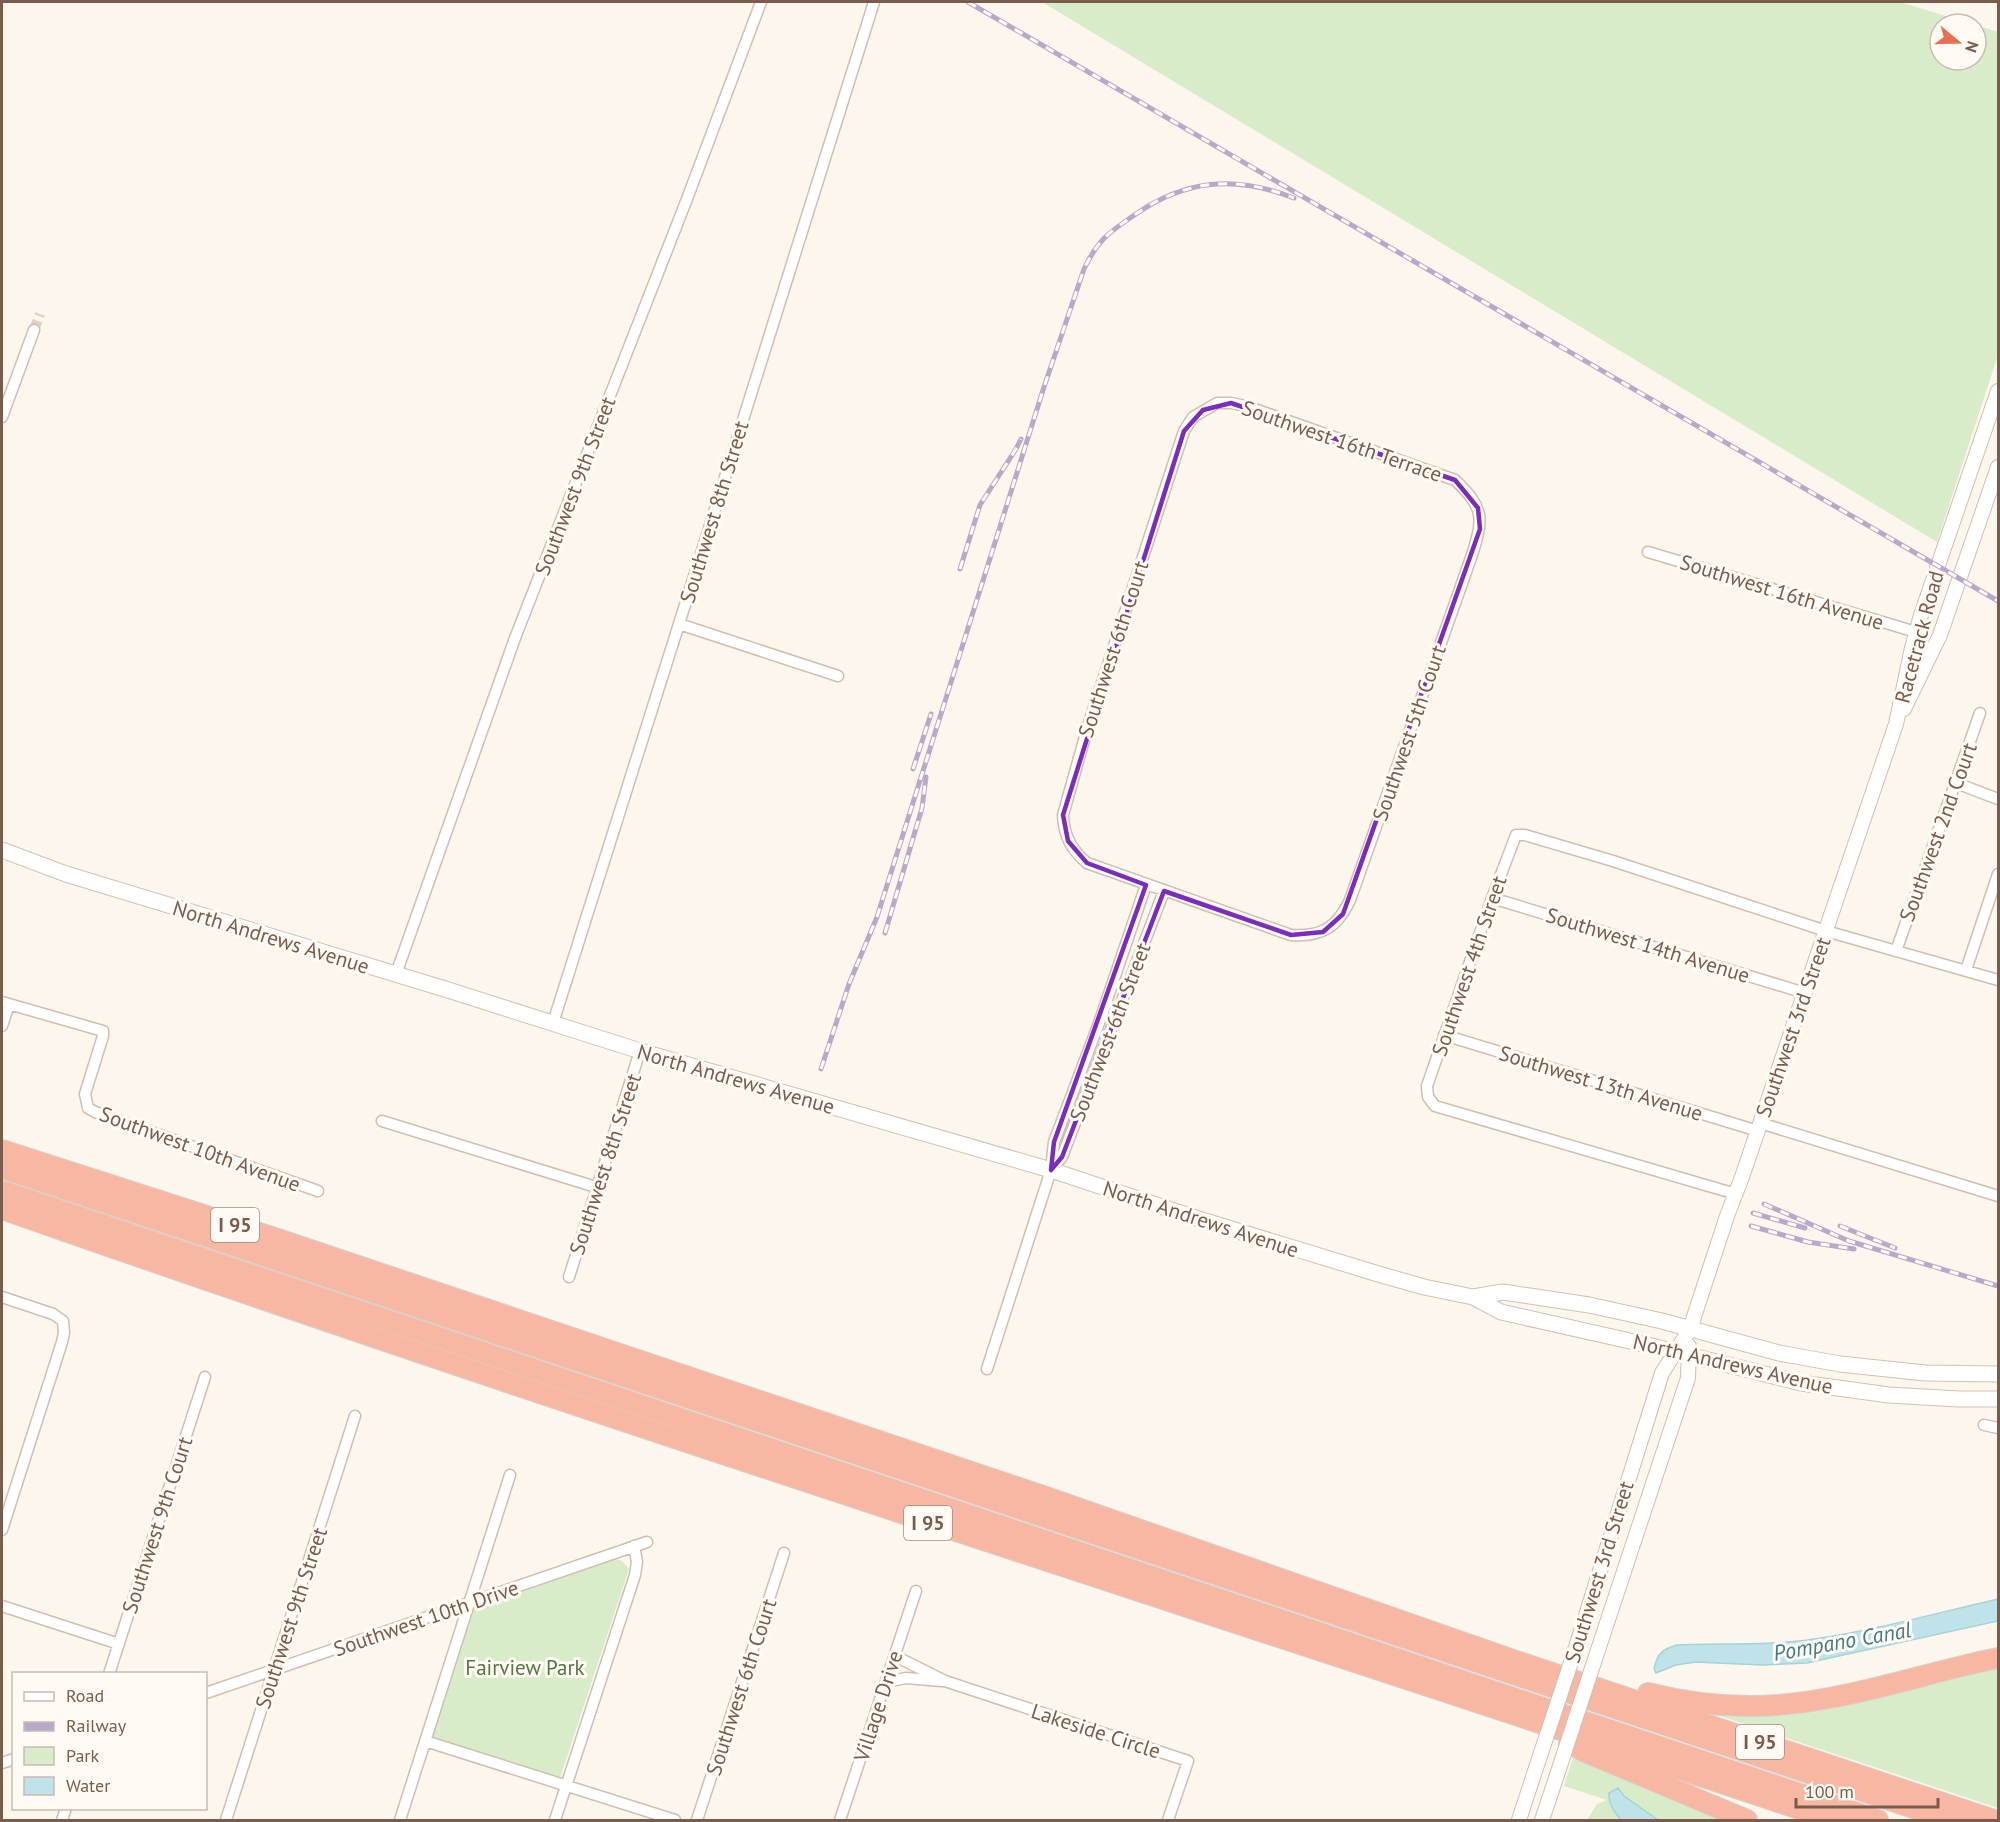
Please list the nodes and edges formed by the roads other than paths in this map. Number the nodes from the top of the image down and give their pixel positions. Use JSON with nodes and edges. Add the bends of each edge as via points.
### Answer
{"nodes":[{"id":1,"x":761,"y":2,"type":"edge"},
{"id":2,"x":873,"y":2,"type":"edge"},
{"id":3,"x":34,"y":330,"type":"tunnel mouth"},
{"id":4,"x":1998,"y":391,"type":"edge"},
{"id":5,"x":2,"y":417,"type":"edge"},
{"id":6,"x":1184,"y":431,"type":"joint"},
{"id":7,"x":1998,"y":467,"type":"edge"},
{"id":8,"x":1470,"y":495,"type":"joint"},
{"id":9,"x":1648,"y":552,"type":"dead end"},
{"id":10,"x":680,"y":624,"type":"junction"},
{"id":11,"x":1916,"y":632,"type":"junction"},
{"id":12,"x":838,"y":676,"type":"dead end"},
{"id":13,"x":1980,"y":713,"type":"dead end"},
{"id":14,"x":1896,"y":724,"type":"junction"},
{"id":15,"x":1956,"y":783,"type":"junction"},
{"id":16,"x":1998,"y":799,"type":"edge"},
{"id":17,"x":2,"y":850,"type":"edge"},
{"id":18,"x":1998,"y":874,"type":"edge"},
{"id":19,"x":1146,"y":885,"type":"junction"},
{"id":20,"x":1164,"y":891,"type":"junction"},
{"id":21,"x":1492,"y":898,"type":"junction"},
{"id":22,"x":1826,"y":931,"type":"junction"},
{"id":23,"x":1896,"y":951,"type":"junction"},
{"id":24,"x":1966,"y":970,"type":"junction"},
{"id":25,"x":396,"y":974,"type":"junction"},
{"id":26,"x":1998,"y":980,"type":"edge"},
{"id":27,"x":1804,"y":993,"type":"junction"},
{"id":28,"x":5,"y":1003,"type":"edge"},
{"id":29,"x":553,"y":1023,"type":"junction"},
{"id":30,"x":2,"y":1026,"type":"edge"},
{"id":31,"x":1444,"y":1035,"type":"junction"},
{"id":32,"x":640,"y":1051,"type":"junction"},
{"id":33,"x":382,"y":1121,"type":"dead end"},
{"id":34,"x":1759,"y":1127,"type":"junction"},
{"id":35,"x":2,"y":1150,"type":"edge"},
{"id":36,"x":2,"y":1168,"type":"edge"},
{"id":37,"x":1050,"y":1170,"type":"junction"},
{"id":38,"x":596,"y":1187,"type":"junction"},
{"id":39,"x":2,"y":1191,"type":"edge"},
{"id":40,"x":318,"y":1191,"type":"dead end"},
{"id":41,"x":1736,"y":1194,"type":"junction"},
{"id":42,"x":1998,"y":1196,"type":"edge"},
{"id":43,"x":2,"y":1209,"type":"edge"},
{"id":44,"x":569,"y":1277,"type":"dead end"},
{"id":45,"x":2,"y":1297,"type":"edge"},
{"id":46,"x":1473,"y":1297,"type":"junction"},
{"id":47,"x":1690,"y":1329,"type":"junction"},
{"id":48,"x":1682,"y":1353,"type":"junction"},
{"id":49,"x":460,"y":1366,"type":"junction"},
{"id":50,"x":987,"y":1369,"type":"dead end"},
{"id":51,"x":1998,"y":1374,"type":"edge"},
{"id":52,"x":205,"y":1377,"type":"dead end"},
{"id":53,"x":589,"y":1388,"type":"junction"},
{"id":54,"x":1998,"y":1399,"type":"edge"},
{"id":55,"x":799,"y":1414,"type":"junction"},
{"id":56,"x":355,"y":1416,"type":"dead end"},
{"id":57,"x":1984,"y":1425,"type":"dead end"},
{"id":58,"x":1998,"y":1428,"type":"edge"},
{"id":59,"x":510,"y":1475,"type":"dead end"},
{"id":60,"x":933,"y":1481,"type":"junction"},
{"id":61,"x":2,"y":1530,"type":"edge"},
{"id":62,"x":646,"y":1542,"type":"dead end"},
{"id":63,"x":634,"y":1546,"type":"junction"},
{"id":64,"x":784,"y":1553,"type":"dead end"},
{"id":65,"x":916,"y":1591,"type":"dead end"},
{"id":66,"x":469,"y":1603,"type":"junction"},
{"id":67,"x":2,"y":1606,"type":"edge"},
{"id":68,"x":119,"y":1644,"type":"junction"},
{"id":69,"x":895,"y":1656,"type":"junction"},
{"id":70,"x":1995,"y":1658,"type":"edge"},
{"id":71,"x":1525,"y":1664,"type":"junction"},
{"id":72,"x":275,"y":1669,"type":"junction"},
{"id":73,"x":110,"y":1672,"type":"edge"},
{"id":74,"x":945,"y":1681,"type":"junction"},
{"id":75,"x":886,"y":1682,"type":"junction"},
{"id":76,"x":207,"y":1693,"type":"edge"},
{"id":77,"x":1519,"y":1716,"type":"junction"},
{"id":78,"x":425,"y":1741,"type":"junction"},
{"id":79,"x":567,"y":1785,"type":"junction"},
{"id":80,"x":226,"y":1821,"type":"edge"},
{"id":81,"x":400,"y":1821,"type":"edge"},
{"id":82,"x":555,"y":1821,"type":"edge"},
{"id":83,"x":675,"y":1821,"type":"edge"},
{"id":84,"x":698,"y":1821,"type":"edge"},
{"id":85,"x":840,"y":1821,"type":"edge"},
{"id":86,"x":1168,"y":1821,"type":"edge"},
{"id":87,"x":1519,"y":1821,"type":"edge"},
{"id":88,"x":1542,"y":1821,"type":"edge"},
{"id":89,"x":1747,"y":1821,"type":"edge"},
{"id":90,"x":1832,"y":1821,"type":"edge"},
{"id":91,"x":1878,"y":1821,"type":"edge"},
{"id":92,"x":1949,"y":1821,"type":"edge"},
{"id":93,"x":1994,"y":1821,"type":"edge"}],
"edges":[{"from":1,"to":25,"type":"street","name":"Southwest 9th Street","via":[[515,638]]},
{"from":2,"to":10,"type":"street","name":"Southwest 8th Street"},
{"from":3,"to":5,"type":"street"},
{"from":4,"to":11,"type":"street","name":"Racetrack Road"},
{"from":6,"to":8,"type":"street","name":"Southwest 16th Terrace","via":[[1193,417],[1217,403],[1246,406],[1455,480]]},
{"from":6,"to":19,"type":"street","name":"Southwest 6th Court","via":[[1063,815],[1068,841],[1087,863]]},
{"from":7,"to":14,"type":"street","name":"Racetrack Road","via":[[1940,635]]},
{"from":8,"to":20,"type":"street","name":"Southwest 5th Court","via":[[1478,508],[1480,529],[1343,914],[1323,932],[1291,935]]},
{"from":9,"to":11,"type":"street","name":"Southwest 16th Avenue"},
{"from":10,"to":12,"type":"street"},
{"from":10,"to":29,"type":"street","name":"Southwest 8th Street"},
{"from":11,"to":14,"type":"street","name":"Racetrack Road"},
{"from":13,"to":15,"type":"street","name":"Southwest 2nd Court"},
{"from":14,"to":22,"type":"street","name":"Southwest 3rd Street"},
{"from":15,"to":16,"type":"street"},
{"from":15,"to":23,"type":"street","name":"Southwest 2nd Court"},
{"from":17,"to":25,"type":"main road","name":"North Andrews Avenue","via":[[66,874]]},
{"from":18,"to":24,"type":"street"},
{"from":19,"to":20,"type":"street"},
{"from":19,"to":37,"type":"street","name":"Southwest 6th Street","via":[[1054,1142]]},
{"from":20,"to":37,"type":"street","name":"Southwest 6th Street","via":[[1062,1157]]},
{"from":21,"to":22,"type":"street","name":"Southwest 4th Street","via":[[1516,835],[1525,835]]},
{"from":21,"to":27,"type":"street","name":"Southwest 14th Avenue"},
{"from":21,"to":31,"type":"street","name":"Southwest 4th Street"},
{"from":22,"to":23,"type":"street"},
{"from":22,"to":27,"type":"street","name":"Southwest 3rd Street"},
{"from":23,"to":24,"type":"street"},
{"from":24,"to":26,"type":"street"},
{"from":25,"to":29,"type":"main road","name":"North Andrews Avenue"},
{"from":27,"to":34,"type":"street","name":"Southwest 3rd Street"},
{"from":28,"to":30,"type":"street"},
{"from":28,"to":40,"type":"street","name":"Southwest 10th Avenue","via":[[103,1031],[85,1094],[88,1108]]},
{"from":29,"to":32,"type":"main road","name":"North Andrews Avenue"},
{"from":31,"to":34,"type":"street","name":"Southwest 13th Avenue"},
{"from":31,"to":41,"type":"street","name":"Southwest 4th Street","via":[[1427,1086],[1428,1097],[1435,1106]]},
{"from":32,"to":37,"type":"main road","name":"North Andrews Avenue"},
{"from":32,"to":38,"type":"street","name":"Southwest 8th Street"},
{"from":33,"to":38,"type":"street"},
{"from":34,"to":41,"type":"street","name":"Southwest 3rd Street"},
{"from":34,"to":42,"type":"street","name":"Southwest 13th Avenue"},
{"from":35,"to":55,"type":"highway","number":"I 95"},
{"from":36,"to":60,"type":"highway"},
{"from":37,"to":46,"type":"main road","name":"North Andrews Avenue","via":[[1375,1273]]},
{"from":37,"to":50,"type":"street","name":"Southwest 6th Street"},
{"from":38,"to":44,"type":"street","name":"Southwest 8th Street"},
{"from":39,"to":53,"type":"highway"},
{"from":41,"to":47,"type":"street","name":"Southwest 3rd Street"},
{"from":43,"to":49,"type":"highway","number":"I 95"},
{"from":45,"to":61,"type":"street","via":[[53,1314],[63,1321],[64,1333]]},
{"from":46,"to":47,"type":"main road","name":"North Andrews Avenue","via":[[1503,1292],[1554,1299]]},
{"from":46,"to":48,"type":"main road","name":"North Andrews Avenue","via":[[1501,1312]]},
{"from":47,"to":48,"type":"street","name":"Southwest 3rd Street"},
{"from":47,"to":51,"type":"main road","name":"North Andrews Avenue","via":[[1779,1353],[1840,1364],[1925,1373]]},
{"from":48,"to":54,"type":"main road","name":"North Andrews Avenue","via":[[1836,1389],[1923,1398]]},
{"from":48,"to":87,"type":"street","name":"Southwest 3rd Street","bridge":true,"via":[[1662,1373]]},
{"from":48,"to":88,"type":"street","name":"Southwest 3rd Street","bridge":true,"via":[[1688,1378]]},
{"from":49,"to":53,"type":"highway"},
{"from":49,"to":77,"type":"highway","number":"I 95"},
{"from":52,"to":68,"type":"street","name":"Southwest 9th Court"},
{"from":53,"to":91,"type":"highway"},
{"from":55,"to":60,"type":"highway"},
{"from":55,"to":71,"type":"highway","number":"I 95"},
{"from":56,"to":72,"type":"street","name":"Southwest 9th Street"},
{"from":57,"to":58,"type":"street"},
{"from":59,"to":66,"type":"street"},
{"from":60,"to":92,"type":"highway"},
{"from":62,"to":63,"type":"street","name":"Southwest 10th Drive"},
{"from":63,"to":66,"type":"street","name":"Southwest 10th Drive"},
{"from":63,"to":79,"type":"street","via":[[635,1575]]},
{"from":64,"to":84,"type":"street","name":"Southwest 6th Court"},
{"from":65,"to":69,"type":"street","name":"Village Drive"},
{"from":66,"to":72,"type":"street","name":"Southwest 10th Drive"},
{"from":66,"to":78,"type":"street"},
{"from":67,"to":68,"type":"street"},
{"from":68,"to":73,"type":"street","name":"Southwest 9th Court"},
{"from":69,"to":74,"type":"street","name":"Lakeside Circle"},
{"from":69,"to":75,"type":"street","name":"Village Drive"},
{"from":70,"to":71,"type":"highway","via":[[1832,1698],[1768,1706],[1671,1698]]},
{"from":71,"to":93,"type":"highway","number":"I 95"},
{"from":72,"to":76,"type":"street","name":"Southwest 10th Drive"},
{"from":72,"to":80,"type":"street","name":"Southwest 9th Street"},
{"from":74,"to":75,"type":"street","name":"Lakeside Circle","via":[[906,1678]]},
{"from":74,"to":86,"type":"street","name":"Lakeside Circle","via":[[1188,1761]]},
{"from":75,"to":85,"type":"street","name":"Village Drive"},
{"from":77,"to":89,"type":"highway","via":[[1583,1751]]},
{"from":77,"to":90,"type":"highway","number":"I 95"},
{"from":78,"to":79,"type":"street"},
{"from":78,"to":81,"type":"street"},
{"from":79,"to":82,"type":"street"},
{"from":79,"to":83,"type":"street"}]}
